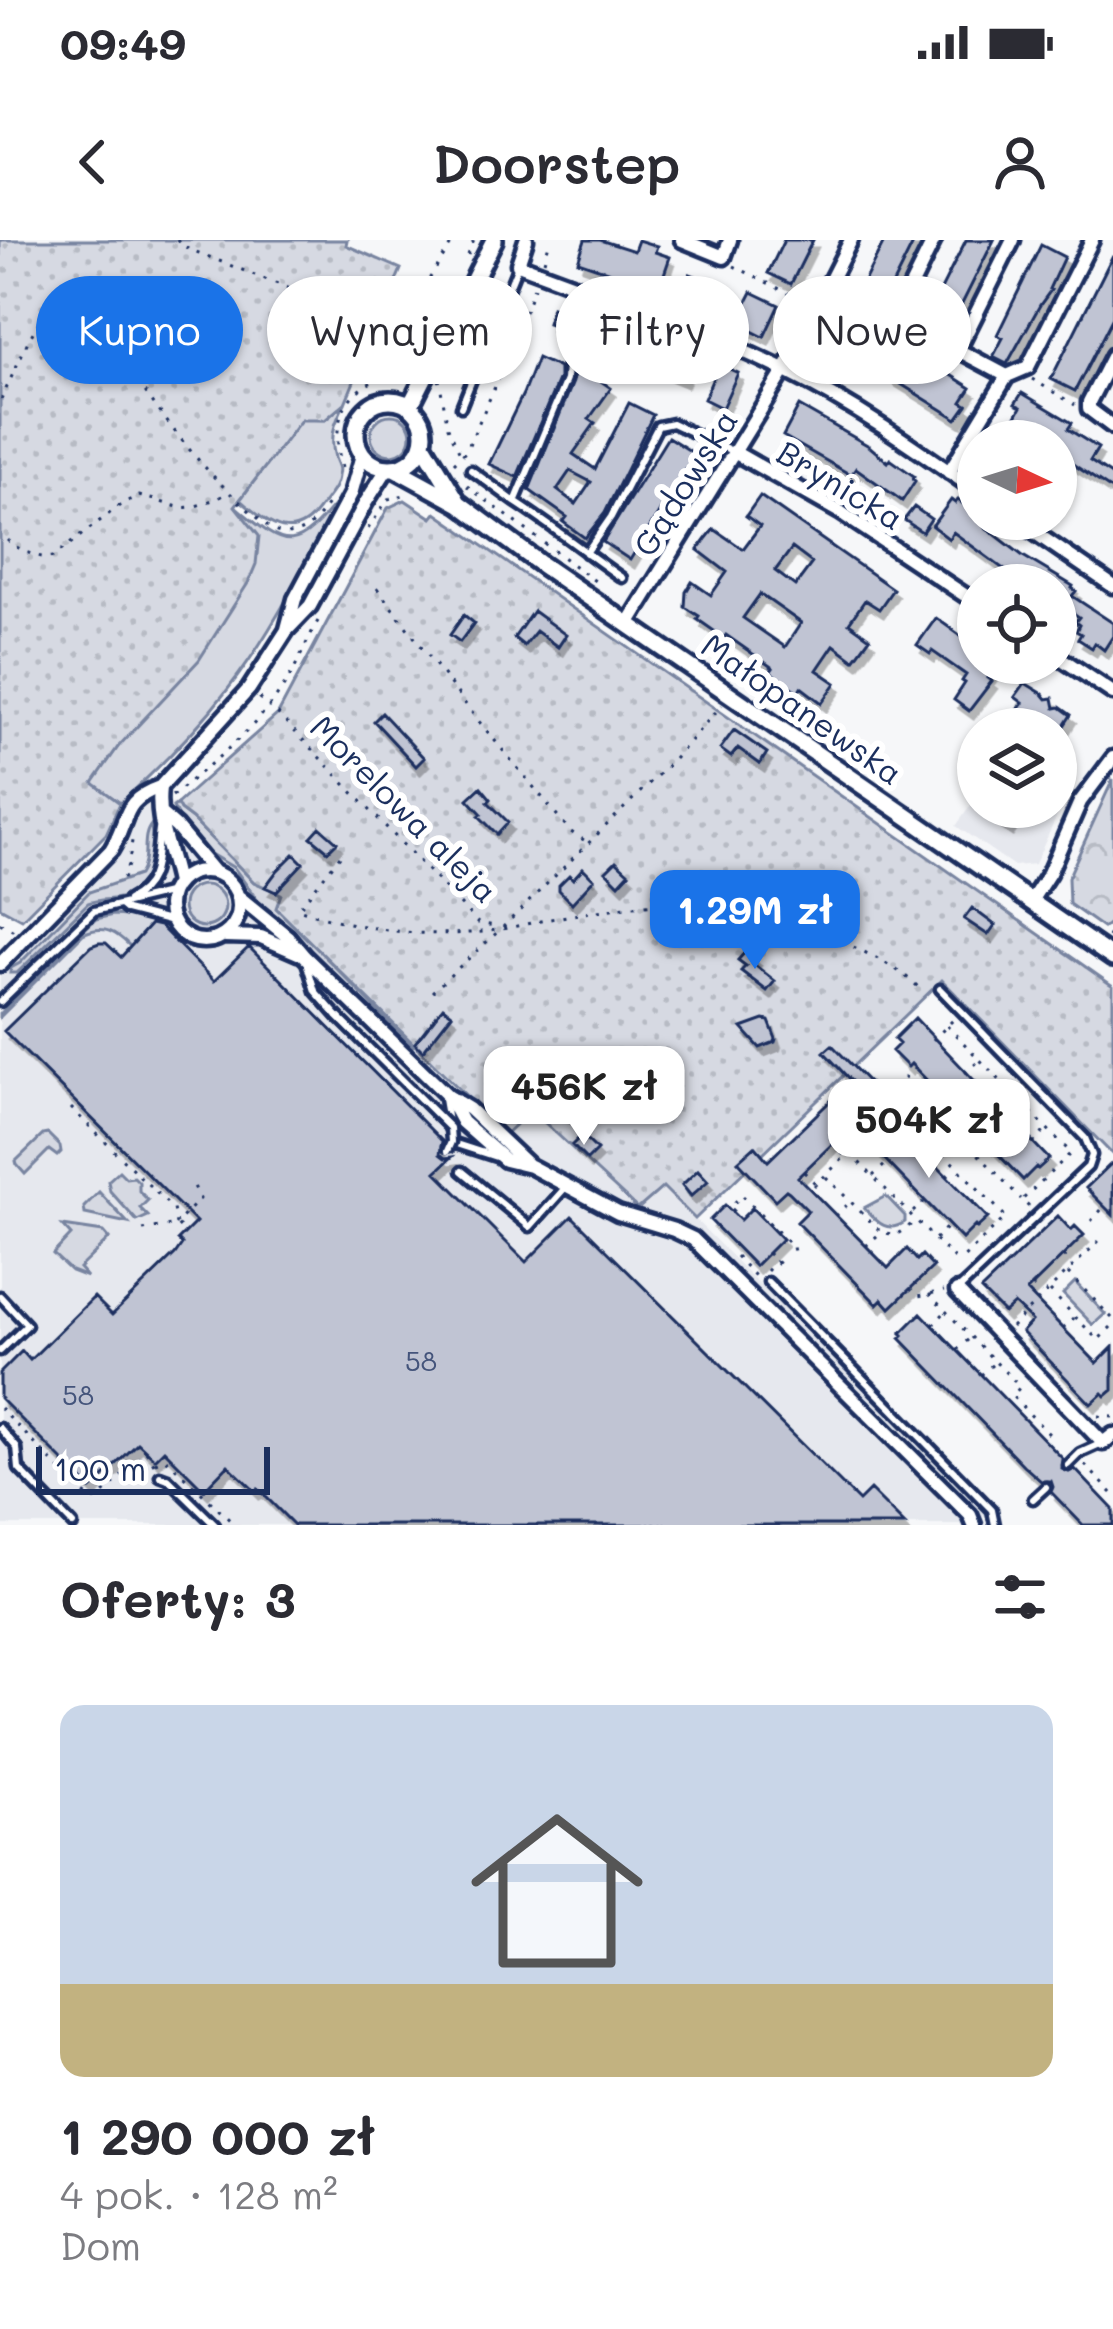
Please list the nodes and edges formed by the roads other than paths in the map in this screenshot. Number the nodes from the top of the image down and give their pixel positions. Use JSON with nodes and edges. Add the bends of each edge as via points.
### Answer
{"nodes":[{"id":1,"x":494,"y":240,"type":"edge"},
{"id":2,"x":526,"y":240,"type":"edge"},
{"id":3,"x":682,"y":240,"type":"edge"},
{"id":4,"x":730,"y":240,"type":"edge"},
{"id":5,"x":851,"y":240,"type":"edge"},
{"id":6,"x":934,"y":240,"type":"edge"},
{"id":7,"x":1013,"y":240,"type":"edge"},
{"id":8,"x":1092,"y":240,"type":"edge"},
{"id":9,"x":518,"y":264,"type":"junction"},
{"id":10,"x":833,"y":276,"type":"edge"},
{"id":11,"x":916,"y":276,"type":"edge"},
{"id":12,"x":1113,"y":355,"type":"edge"},
{"id":13,"x":773,"y":365,"type":"edge"},
{"id":14,"x":1007,"y":376,"type":"junction"},
{"id":15,"x":564,"y":384,"type":"edge"},
{"id":16,"x":776,"y":384,"type":"edge"},
{"id":17,"x":810,"y":384,"type":"edge"},
{"id":18,"x":410,"y":406,"type":"junction"},
{"id":19,"x":460,"y":406,"type":"dead end"},
{"id":20,"x":1113,"y":428,"type":"edge"},
{"id":21,"x":423,"y":444,"type":"junction"},
{"id":22,"x":734,"y":452,"type":"junction"},
{"id":23,"x":362,"y":455,"type":"junction"},
{"id":24,"x":471,"y":467,"type":"road end"},
{"id":25,"x":392,"y":469,"type":"junction"},
{"id":26,"x":949,"y":472,"type":"junction"},
{"id":27,"x":957,"y":478,"type":"edge"},
{"id":28,"x":515,"y":502,"type":"junction"},
{"id":29,"x":460,"y":504,"type":"junction"},
{"id":30,"x":1046,"y":540,"type":"edge"},
{"id":31,"x":586,"y":553,"type":"junction"},
{"id":32,"x":622,"y":578,"type":"dead end"},
{"id":33,"x":1113,"y":586,"type":"edge"},
{"id":34,"x":957,"y":590,"type":"edge"},
{"id":35,"x":628,"y":624,"type":"junction"},
{"id":36,"x":286,"y":630,"type":"junction"},
{"id":37,"x":1077,"y":669,"type":"edge"},
{"id":38,"x":1113,"y":693,"type":"edge"},
{"id":39,"x":1113,"y":758,"type":"edge"},
{"id":40,"x":160,"y":787,"type":"junction"},
{"id":41,"x":160,"y":820,"type":"junction"},
{"id":42,"x":213,"y":872,"type":"junction"},
{"id":43,"x":174,"y":888,"type":"junction"},
{"id":44,"x":239,"y":897,"type":"junction"},
{"id":45,"x":1031,"y":901,"type":"junction"},
{"id":46,"x":120,"y":905,"type":"junction"},
{"id":47,"x":172,"y":922,"type":"junction"},
{"id":48,"x":223,"y":936,"type":"junction"},
{"id":49,"x":304,"y":956,"type":"junction"},
{"id":50,"x":1113,"y":958,"type":"edge"},
{"id":51,"x":0,"y":964,"type":"edge"},
{"id":52,"x":940,"y":989,"type":"dead end"},
{"id":53,"x":0,"y":1002,"type":"edge"},
{"id":54,"x":445,"y":1094,"type":"junction"},
{"id":55,"x":447,"y":1149,"type":"junction"},
{"id":56,"x":505,"y":1160,"type":"junction"},
{"id":57,"x":530,"y":1166,"type":"junction"},
{"id":58,"x":462,"y":1171,"type":"dead end"},
{"id":59,"x":567,"y":1186,"type":"junction"},
{"id":60,"x":768,"y":1282,"type":"dead end"},
{"id":61,"x":957,"y":1291,"type":"joint"},
{"id":62,"x":0,"y":1296,"type":"edge"},
{"id":63,"x":0,"y":1351,"type":"edge"},
{"id":64,"x":0,"y":1428,"type":"edge"},
{"id":65,"x":1108,"y":1439,"type":"edge"},
{"id":66,"x":1068,"y":1465,"type":"dead end"},
{"id":67,"x":160,"y":1476,"type":"road end"},
{"id":68,"x":1046,"y":1487,"type":"dead end"},
{"id":69,"x":1034,"y":1499,"type":"dead end"},
{"id":70,"x":73,"y":1525,"type":"edge"},
{"id":71,"x":215,"y":1525,"type":"edge"},
{"id":72,"x":974,"y":1525,"type":"edge"},
{"id":73,"x":995,"y":1525,"type":"edge"}],
"edges":[{"from":1,"to":18,"type":"street"},
{"from":2,"to":9,"type":"street"},
{"from":3,"to":4,"type":"street","via":[[724,257]]},
{"from":5,"to":10,"type":"street","name":"Gądowska"},
{"from":6,"to":11,"type":"street"},
{"from":7,"to":14,"type":"street","via":[[958,350]]},
{"from":8,"to":14,"type":"street","via":[[1028,367]]},
{"from":9,"to":13,"type":"street"},
{"from":9,"to":19,"type":"lane"},
{"from":12,"to":20,"type":"street","via":[[1089,402]]},
{"from":14,"to":26,"type":"street"},
{"from":15,"to":28,"type":"lane"},
{"from":16,"to":22,"type":"street","name":"Gądowska"},
{"from":17,"to":26,"type":"street"},
{"from":18,"to":21,"type":"street","via":[[423,423]]},
{"from":18,"to":23,"type":"street","via":[[390,400],[362,414]]},
{"from":21,"to":25,"type":"street","via":[[413,460]]},
{"from":21,"to":29,"type":"street","name":"Małopanewska"},
{"from":22,"to":31,"type":"lane","via":[[672,423],[658,426]]},
{"from":22,"to":34,"type":"street","name":"Brynicka"},
{"from":22,"to":35,"type":"street","name":"Gądowska"},
{"from":23,"to":25,"type":"street"},
{"from":23,"to":36,"type":"street"},
{"from":24,"to":28,"type":"lane"},
{"from":25,"to":29,"type":"street","name":"Małopanewska"},
{"from":25,"to":36,"type":"street","via":[[310,606]]},
{"from":26,"to":27,"type":"street"},
{"from":28,"to":31,"type":"lane"},
{"from":29,"to":35,"type":"street","name":"Małopanewska"},
{"from":30,"to":33,"type":"street"},
{"from":31,"to":32,"type":"lane"},
{"from":35,"to":45,"type":"street","name":"Małopanewska"},
{"from":36,"to":40,"type":"street","via":[[249,689]]},
{"from":37,"to":38,"type":"street"},
{"from":39,"to":45,"type":"street","via":[[1079,802]]},
{"from":40,"to":41,"type":"street"},
{"from":40,"to":51,"type":"street","via":[[132,801],[111,850]]},
{"from":41,"to":42,"type":"street","via":[[176,827]]},
{"from":41,"to":43,"type":"street"},
{"from":41,"to":46,"type":"lane","via":[[151,880]]},
{"from":42,"to":43,"type":"street","via":[[193,872]]},
{"from":42,"to":44,"type":"street"},
{"from":43,"to":46,"type":"lane"},
{"from":43,"to":47,"type":"street"},
{"from":44,"to":48,"type":"street","via":[[238,920]]},
{"from":44,"to":49,"type":"street"},
{"from":45,"to":50,"type":"street","name":"Małopanewska"},
{"from":46,"to":47,"type":"lane"},
{"from":46,"to":53,"type":"lane","via":[[87,916]]},
{"from":47,"to":48,"type":"street","via":[[201,942]]},
{"from":48,"to":49,"type":"street","via":[[261,937]]},
{"from":49,"to":54,"type":"street"},
{"from":49,"to":55,"type":"lane","bridge":true,"via":[[315,992],[450,1128]]},
{"from":52,"to":61,"type":"lane","via":[[1092,1154],[1088,1167]]},
{"from":54,"to":55,"type":"lane"},
{"from":54,"to":56,"type":"street"},
{"from":54,"to":57,"type":"street"},
{"from":55,"to":56,"type":"lane","via":[[456,1144]]},
{"from":56,"to":57,"type":"street"},
{"from":57,"to":59,"type":"street"},
{"from":58,"to":59,"type":"lane","via":[[530,1227]]},
{"from":59,"to":72,"type":"street","via":[[617,1214],[693,1239]]},
{"from":60,"to":73,"type":"lane","via":[[992,1510]]},
{"from":61,"to":65,"type":"street"},
{"from":62,"to":63,"type":"lane","via":[[27,1324]]},
{"from":64,"to":70,"type":"lane","via":[[16,1448],[19,1469]]},
{"from":65,"to":66,"type":"lane"},
{"from":67,"to":71,"type":"lane"},
{"from":68,"to":69,"type":"lane"}]}
